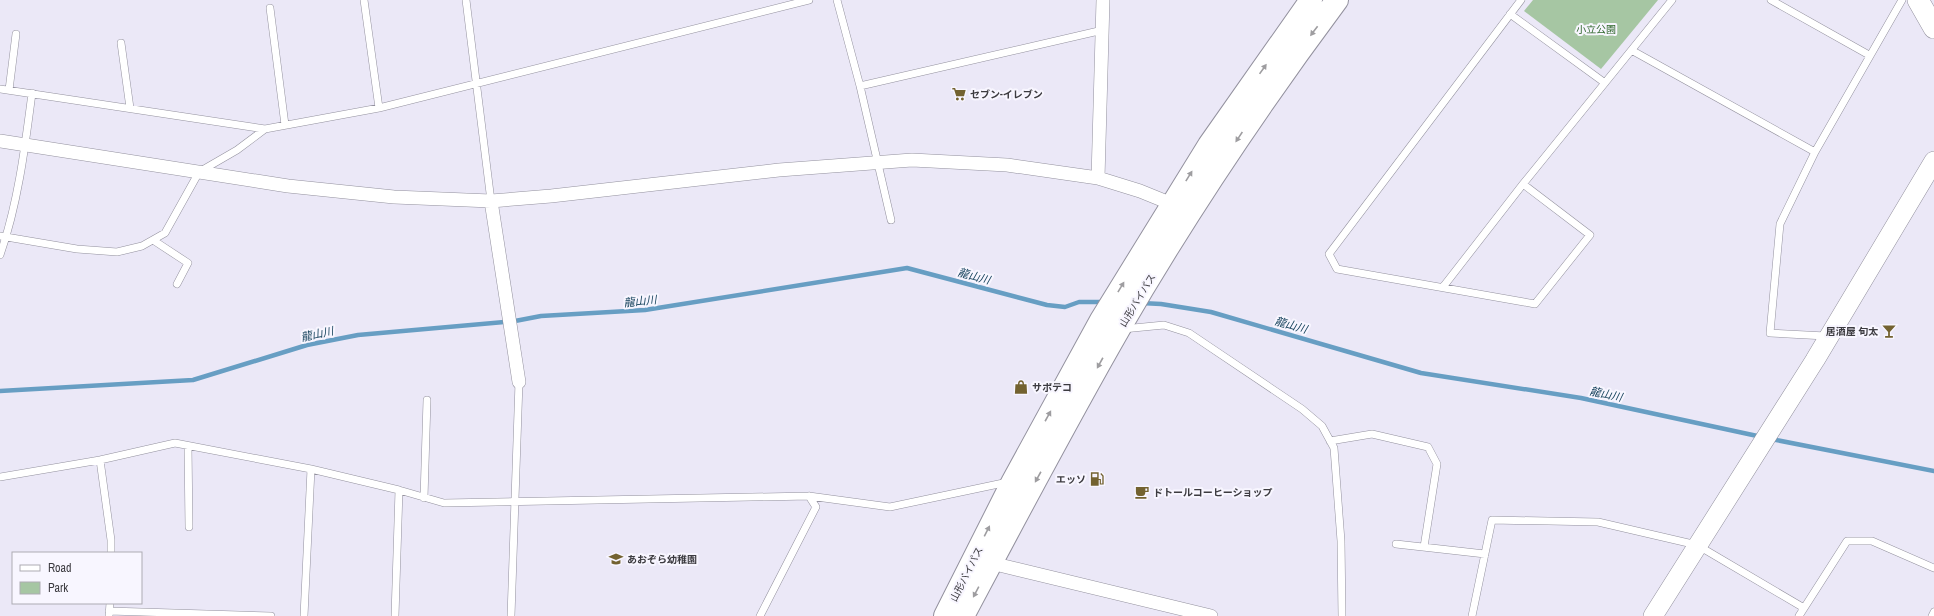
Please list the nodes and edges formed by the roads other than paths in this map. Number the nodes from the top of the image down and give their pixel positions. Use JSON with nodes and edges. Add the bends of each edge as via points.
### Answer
{"nodes":[{"id":1,"x":364,"y":0,"type":"edge"},
{"id":2,"x":466,"y":0,"type":"edge"},
{"id":3,"x":809,"y":0,"type":"edge"},
{"id":4,"x":837,"y":0,"type":"edge"},
{"id":5,"x":1103,"y":0,"type":"edge"},
{"id":6,"x":1311,"y":0,"type":"edge"},
{"id":7,"x":1337,"y":0,"type":"edge"},
{"id":8,"x":1520,"y":0,"type":"edge"},
{"id":9,"x":1672,"y":0,"type":"edge"},
{"id":10,"x":1771,"y":0,"type":"edge"},
{"id":11,"x":1902,"y":0,"type":"edge"},
{"id":12,"x":1918,"y":0,"type":"edge"},
{"id":13,"x":270,"y":8,"type":"dead end"},
{"id":14,"x":1510,"y":14,"type":"junction"},
{"id":15,"x":1934,"y":28,"type":"edge"},
{"id":16,"x":1103,"y":30,"type":"junction"},
{"id":17,"x":16,"y":34,"type":"dead end"},
{"id":18,"x":121,"y":43,"type":"dead end"},
{"id":19,"x":1633,"y":51,"type":"junction"},
{"id":20,"x":1869,"y":55,"type":"junction"},
{"id":21,"x":477,"y":83,"type":"junction"},
{"id":22,"x":1604,"y":83,"type":"junction"},
{"id":23,"x":860,"y":86,"type":"junction"},
{"id":24,"x":0,"y":89,"type":"edge"},
{"id":25,"x":9,"y":90,"type":"junction"},
{"id":26,"x":32,"y":93,"type":"junction"},
{"id":27,"x":130,"y":108,"type":"junction"},
{"id":28,"x":379,"y":108,"type":"junction"},
{"id":29,"x":285,"y":125,"type":"junction"},
{"id":30,"x":265,"y":129,"type":"junction"},
{"id":31,"x":0,"y":141,"type":"edge"},
{"id":32,"x":26,"y":145,"type":"junction"},
{"id":33,"x":1815,"y":152,"type":"junction"},
{"id":34,"x":878,"y":161,"type":"junction"},
{"id":35,"x":1934,"y":161,"type":"edge"},
{"id":36,"x":199,"y":172,"type":"junction"},
{"id":37,"x":1098,"y":178,"type":"junction"},
{"id":38,"x":1523,"y":184,"type":"junction"},
{"id":39,"x":491,"y":201,"type":"junction"},
{"id":40,"x":1172,"y":204,"type":"junction"},
{"id":41,"x":891,"y":220,"type":"dead end"},
{"id":42,"x":3,"y":236,"type":"edge"},
{"id":43,"x":153,"y":240,"type":"junction"},
{"id":44,"x":1154,"y":252,"type":"junction"},
{"id":45,"x":0,"y":255,"type":"edge"},
{"id":46,"x":177,"y":284,"type":"dead end"},
{"id":47,"x":1443,"y":287,"type":"junction"},
{"id":48,"x":1110,"y":325,"type":"junction"},
{"id":49,"x":1829,"y":337,"type":"junction"},
{"id":50,"x":519,"y":382,"type":"joint"},
{"id":51,"x":427,"y":400,"type":"dead end"},
{"id":52,"x":1330,"y":441,"type":"junction"},
{"id":53,"x":188,"y":446,"type":"junction"},
{"id":54,"x":100,"y":460,"type":"junction"},
{"id":55,"x":311,"y":469,"type":"junction"},
{"id":56,"x":0,"y":477,"type":"edge"},
{"id":57,"x":1013,"y":480,"type":"junction"},
{"id":58,"x":399,"y":490,"type":"junction"},
{"id":59,"x":809,"y":496,"type":"junction"},
{"id":60,"x":424,"y":498,"type":"junction"},
{"id":61,"x":515,"y":503,"type":"junction"},
{"id":62,"x":189,"y":527,"type":"dead end"},
{"id":63,"x":1396,"y":544,"type":"dead end"},
{"id":64,"x":1697,"y":545,"type":"junction"},
{"id":65,"x":1424,"y":547,"type":"junction"},
{"id":66,"x":111,"y":552,"type":"edge"},
{"id":67,"x":1485,"y":554,"type":"junction"},
{"id":68,"x":991,"y":563,"type":"junction"},
{"id":69,"x":1934,"y":568,"type":"edge"},
{"id":70,"x":1804,"y":608,"type":"junction"},
{"id":71,"x":109,"y":610,"type":"edge"},
{"id":72,"x":1934,"y":612,"type":"edge"},
{"id":73,"x":271,"y":616,"type":"edge"},
{"id":74,"x":304,"y":616,"type":"edge"},
{"id":75,"x":395,"y":616,"type":"edge"},
{"id":76,"x":511,"y":616,"type":"edge"},
{"id":77,"x":760,"y":616,"type":"edge"},
{"id":78,"x":945,"y":616,"type":"edge"},
{"id":79,"x":963,"y":616,"type":"edge"},
{"id":80,"x":1211,"y":616,"type":"edge"},
{"id":81,"x":1342,"y":616,"type":"edge"},
{"id":82,"x":1472,"y":616,"type":"edge"},
{"id":83,"x":1653,"y":616,"type":"edge"},
{"id":84,"x":1799,"y":616,"type":"edge"},
{"id":85,"x":1932,"y":616,"type":"edge"}],
"edges":[{"from":1,"to":28,"type":"lane"},
{"from":2,"to":21,"type":"lane"},
{"from":3,"to":21,"type":"lane"},
{"from":4,"to":23,"type":"lane"},
{"from":5,"to":16,"type":"street"},
{"from":40,"to":6,"type":"highway","name":"山形バイパス","one_way":true,"via":[[1209,145]]},
{"from":7,"to":44,"type":"highway","name":"山形バイパス","one_way":true},
{"from":8,"to":14,"type":"lane"},
{"from":9,"to":19,"type":"lane"},
{"from":10,"to":20,"type":"lane"},
{"from":11,"to":20,"type":"lane"},
{"from":12,"to":15,"type":"main road"},
{"from":13,"to":29,"type":"lane"},
{"from":14,"to":22,"type":"lane"},
{"from":14,"to":47,"type":"lane","via":[[1329,254],[1337,269]]},
{"from":16,"to":23,"type":"lane"},
{"from":16,"to":37,"type":"street"},
{"from":17,"to":25,"type":"lane"},
{"from":18,"to":27,"type":"lane"},
{"from":19,"to":22,"type":"lane"},
{"from":19,"to":33,"type":"lane"},
{"from":20,"to":33,"type":"lane"},
{"from":21,"to":28,"type":"lane"},
{"from":21,"to":39,"type":"lane"},
{"from":22,"to":38,"type":"lane"},
{"from":23,"to":34,"type":"lane"},
{"from":24,"to":25,"type":"lane"},
{"from":25,"to":26,"type":"lane"},
{"from":26,"to":27,"type":"lane"},
{"from":26,"to":32,"type":"lane"},
{"from":27,"to":30,"type":"lane"},
{"from":28,"to":29,"type":"lane"},
{"from":29,"to":30,"type":"lane"},
{"from":30,"to":36,"type":"lane","via":[[237,150]]},
{"from":31,"to":32,"type":"street"},
{"from":32,"to":36,"type":"street"},
{"from":32,"to":42,"type":"lane"},
{"from":33,"to":49,"type":"lane","via":[[1780,224],[1770,333]]},
{"from":34,"to":37,"type":"street","via":[[912,160],[1007,165]]},
{"from":34,"to":39,"type":"street"},
{"from":34,"to":41,"type":"lane"},
{"from":35,"to":49,"type":"street"},
{"from":36,"to":39,"type":"street","via":[[288,186],[394,197]]},
{"from":36,"to":43,"type":"lane","via":[[165,233]]},
{"from":37,"to":40,"type":"street"},
{"from":38,"to":47,"type":"lane"},
{"from":38,"to":47,"type":"lane","via":[[1590,235],[1535,304]]},
{"from":39,"to":50,"type":"street"},
{"from":40,"to":44,"type":"highway","name":"山形バイパス"},
{"from":42,"to":43,"type":"lane","via":[[77,249],[117,252],[142,246]]},
{"from":42,"to":45,"type":"lane"},
{"from":43,"to":46,"type":"lane","via":[[188,263]]},
{"from":44,"to":48,"type":"highway","name":"山形バイパス"},
{"from":48,"to":52,"type":"lane","via":[[1164,325],[1188,333],[1302,409],[1322,426]]},
{"from":57,"to":48,"type":"highway","name":"山形バイパス","one_way":true},
{"from":48,"to":68,"type":"highway","name":"山形バイパス","one_way":true},
{"from":49,"to":64,"type":"street"},
{"from":50,"to":61,"type":"lane"},
{"from":51,"to":60,"type":"lane"},
{"from":52,"to":65,"type":"lane","via":[[1372,434],[1428,447],[1437,464]]},
{"from":52,"to":81,"type":"lane","via":[[1334,448],[1341,541]]},
{"from":53,"to":54,"type":"lane","via":[[175,443]]},
{"from":53,"to":55,"type":"lane"},
{"from":53,"to":62,"type":"lane"},
{"from":54,"to":56,"type":"lane"},
{"from":54,"to":66,"type":"lane"},
{"from":55,"to":58,"type":"lane"},
{"from":55,"to":74,"type":"lane"},
{"from":57,"to":59,"type":"lane","via":[[890,507]]},
{"from":78,"to":57,"type":"highway","name":"山形バイパス","one_way":true},
{"from":58,"to":60,"type":"lane"},
{"from":58,"to":75,"type":"lane"},
{"from":59,"to":61,"type":"lane"},
{"from":59,"to":77,"type":"lane","via":[[816,507]]},
{"from":60,"to":61,"type":"lane","via":[[444,503]]},
{"from":61,"to":76,"type":"lane"},
{"from":63,"to":65,"type":"lane"},
{"from":64,"to":67,"type":"lane","via":[[1598,522],[1492,520]]},
{"from":64,"to":70,"type":"lane"},
{"from":64,"to":83,"type":"street"},
{"from":65,"to":67,"type":"lane"},
{"from":67,"to":82,"type":"lane"},
{"from":68,"to":79,"type":"highway","name":"山形バイパス","one_way":true},
{"from":68,"to":80,"type":"street"},
{"from":69,"to":70,"type":"lane","via":[[1872,541],[1847,541]]},
{"from":70,"to":84,"type":"lane"},
{"from":71,"to":73,"type":"lane"},
{"from":72,"to":85,"type":"lane"}]}
